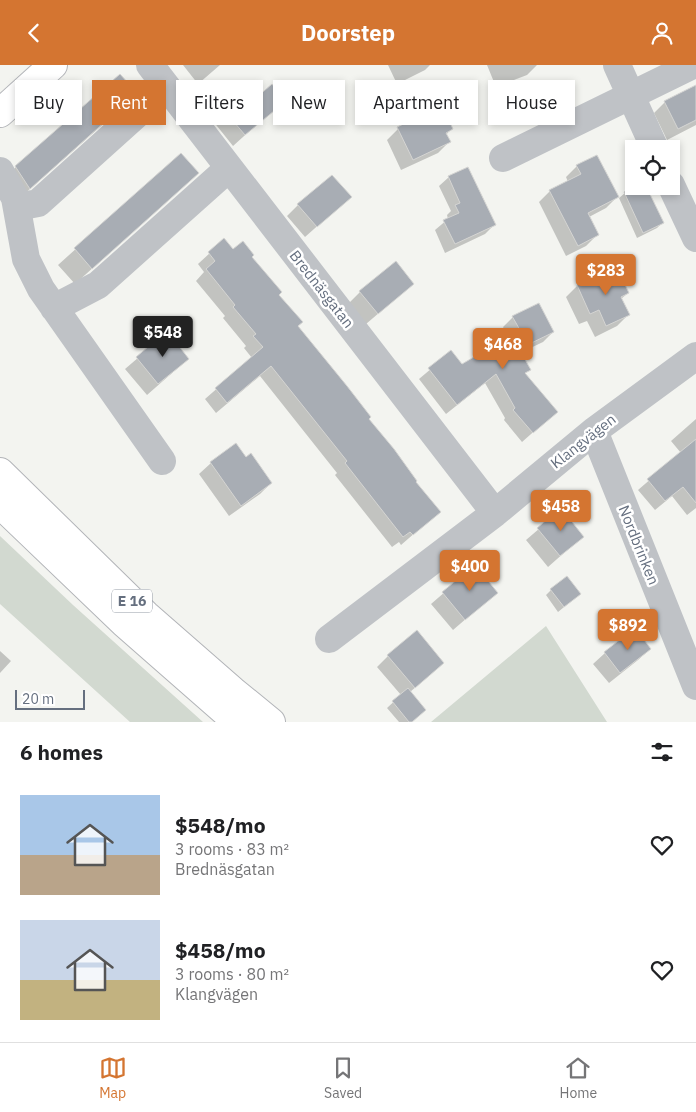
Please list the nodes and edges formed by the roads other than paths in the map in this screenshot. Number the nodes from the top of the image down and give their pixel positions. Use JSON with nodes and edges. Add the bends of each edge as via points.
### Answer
{"nodes":[{"id":1,"x":53,"y":65,"type":"edge"},
{"id":2,"x":150,"y":65,"type":"edge"},
{"id":3,"x":617,"y":65,"type":"edge"},
{"id":4,"x":693,"y":65,"type":"edge"},
{"id":5,"x":167,"y":87,"type":"junction"},
{"id":6,"x":631,"y":97,"type":"junction"},
{"id":7,"x":0,"y":113,"type":"edge"},
{"id":8,"x":651,"y":140,"type":"edge"},
{"id":9,"x":503,"y":158,"type":"dead end"},
{"id":10,"x":229,"y":167,"type":"junction"},
{"id":11,"x":0,"y":171,"type":"edge"},
{"id":12,"x":676,"y":195,"type":"edge"},
{"id":13,"x":16,"y":207,"type":"junction"},
{"id":14,"x":696,"y":238,"type":"edge"},
{"id":15,"x":54,"y":308,"type":"junction"},
{"id":16,"x":696,"y":356,"type":"edge"},
{"id":17,"x":594,"y":431,"type":"junction"},
{"id":18,"x":162,"y":461,"type":"dead end"},
{"id":19,"x":0,"y":472,"type":"edge"},
{"id":20,"x":0,"y":504,"type":"edge"},
{"id":21,"x":495,"y":513,"type":"junction"},
{"id":22,"x":329,"y":639,"type":"dead end"},
{"id":23,"x":696,"y":686,"type":"edge"},
{"id":24,"x":237,"y":722,"type":"edge"},
{"id":25,"x":271,"y":722,"type":"edge"}],
"edges":[{"from":1,"to":7,"type":"main road"},
{"from":2,"to":5,"type":"street","name":"Brednäsgatan"},
{"from":3,"to":6,"type":"street"},
{"from":4,"to":6,"type":"street"},
{"from":5,"to":10,"type":"street","name":"Brednäsgatan"},
{"from":5,"to":13,"type":"street","via":[[38,203]]},
{"from":6,"to":8,"type":"street"},
{"from":6,"to":9,"type":"street"},
{"from":10,"to":15,"type":"street","via":[[98,285]]},
{"from":10,"to":21,"type":"street","name":"Brednäsgatan"},
{"from":11,"to":13,"type":"street","via":[[15,198]]},
{"from":12,"to":14,"type":"street"},
{"from":13,"to":15,"type":"street","via":[[26,259]]},
{"from":15,"to":18,"type":"street"},
{"from":16,"to":17,"type":"street","name":"Klangvägen"},
{"from":17,"to":21,"type":"street","name":"Klangvägen"},
{"from":17,"to":23,"type":"street","name":"Nordbrinken"},
{"from":19,"to":25,"type":"main road","number":"E 16","via":[[146,615]]},
{"from":20,"to":24,"type":"main road","number":"E 16","via":[[124,623]]},
{"from":21,"to":22,"type":"street","name":"Klangvägen"}]}
